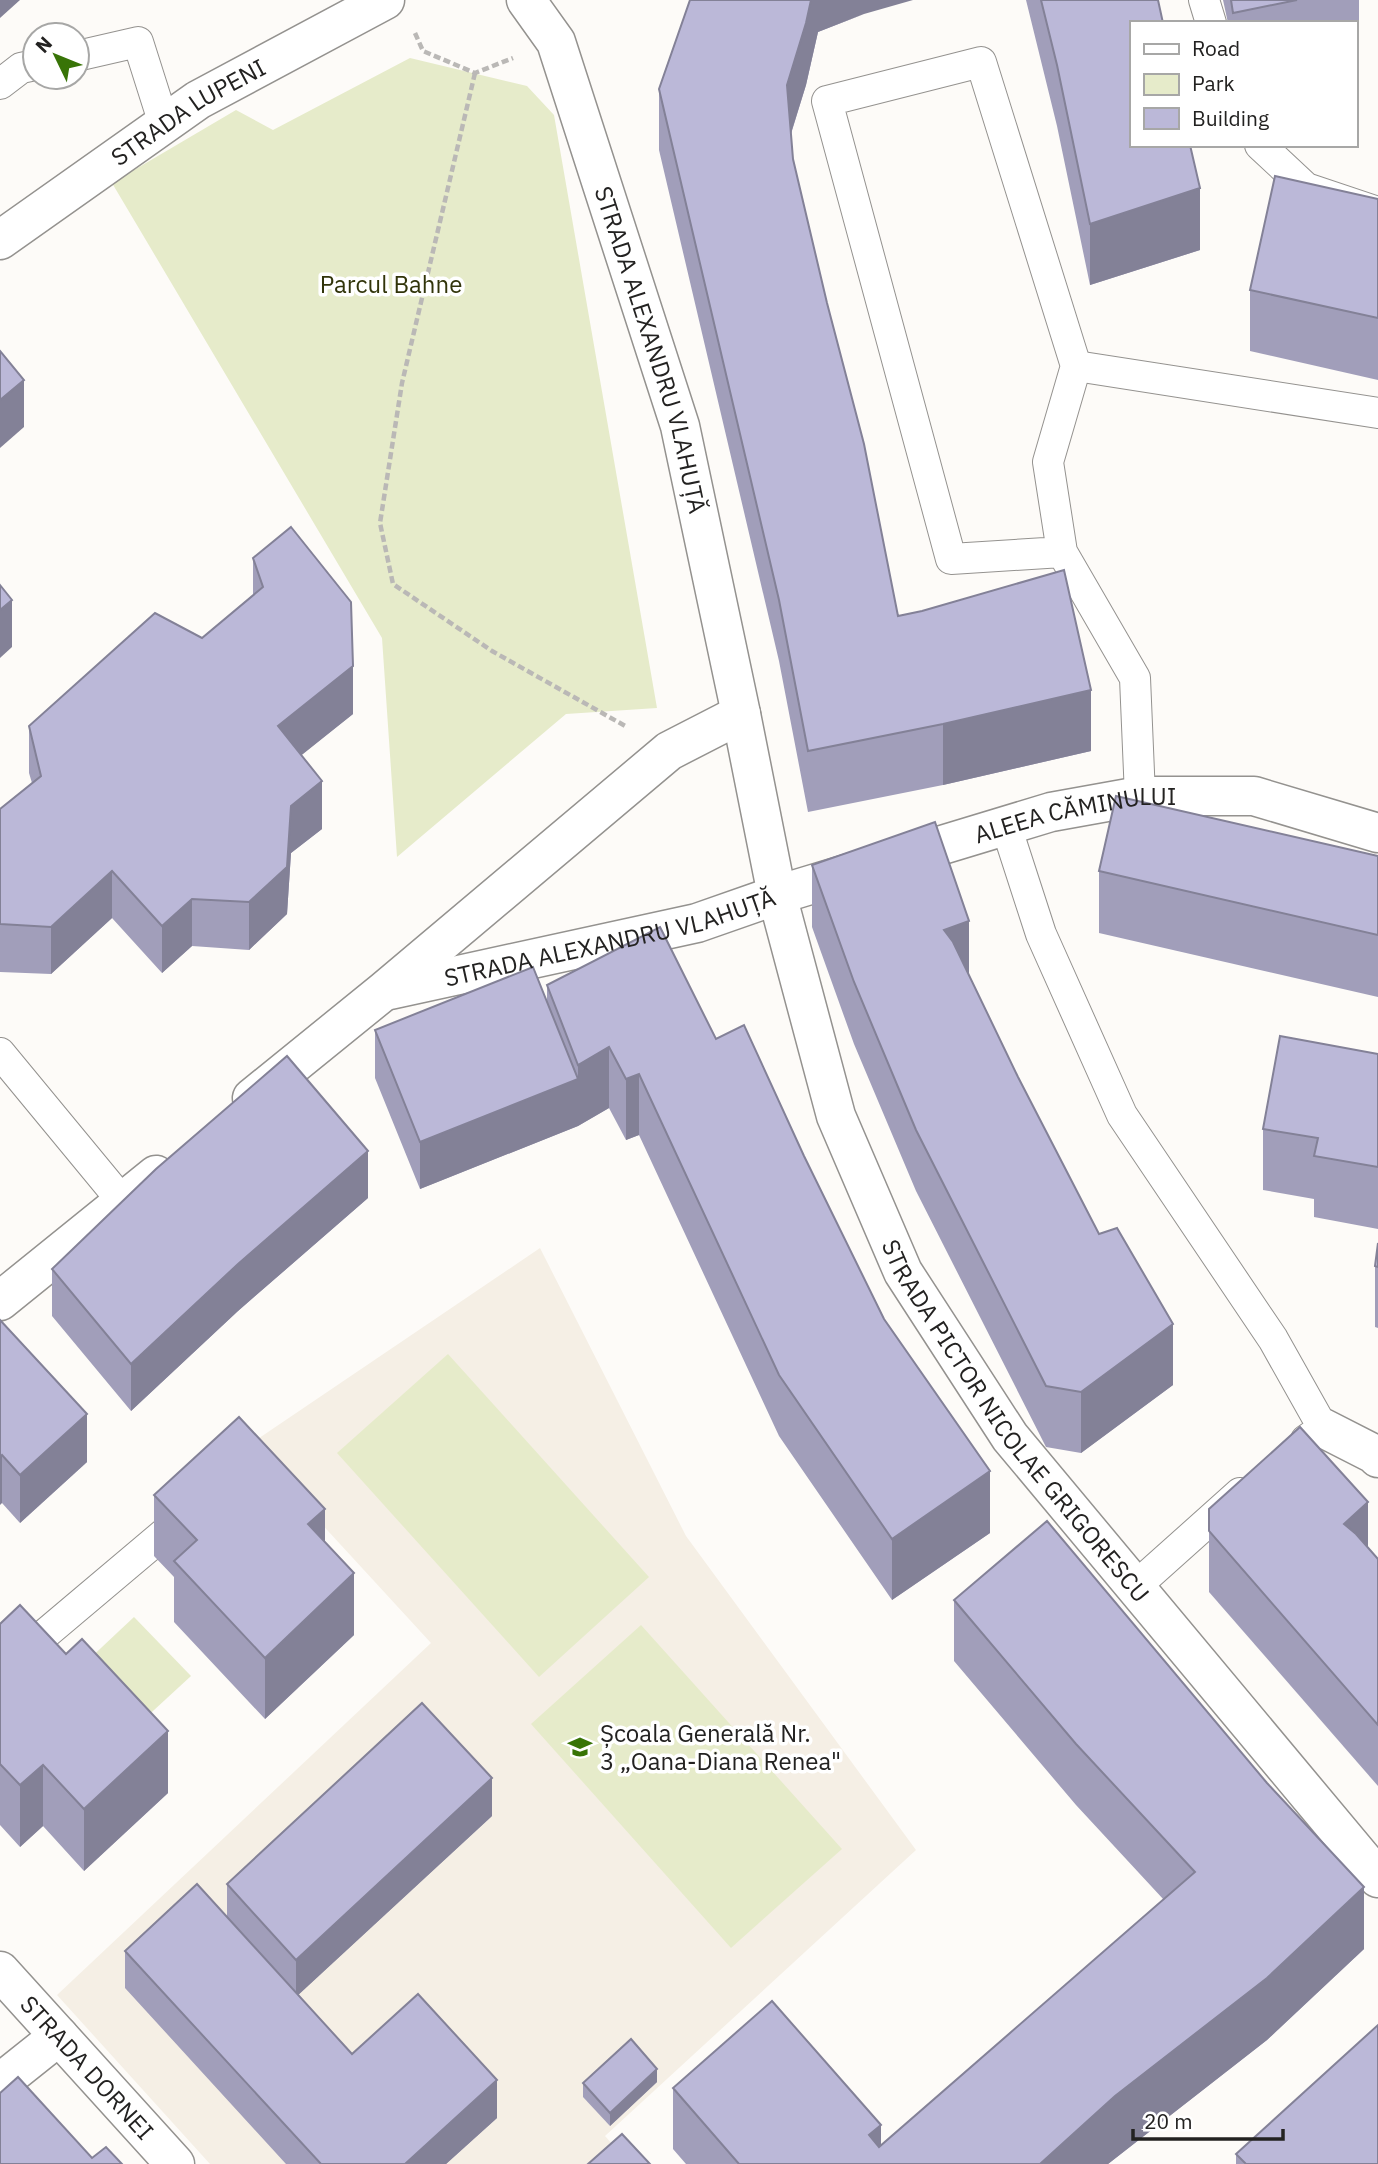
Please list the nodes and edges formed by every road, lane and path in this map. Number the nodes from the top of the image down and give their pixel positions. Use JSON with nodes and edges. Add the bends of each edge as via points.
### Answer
{"nodes":[{"id":1,"x":385,"y":0,"type":"edge"},
{"id":2,"x":526,"y":0,"type":"edge"},
{"id":3,"x":1204,"y":0,"type":"edge"},
{"id":4,"x":1210,"y":21,"type":"edge"},
{"id":5,"x":423,"y":51,"type":"dead end"},
{"id":6,"x":91,"y":53,"type":"edge"},
{"id":7,"x":21,"y":68,"type":"edge"},
{"id":8,"x":0,"y":84,"type":"edge"},
{"id":9,"x":164,"y":124,"type":"junction"},
{"id":10,"x":1262,"y":147,"type":"edge"},
{"id":11,"x":1378,"y":212,"type":"edge"},
{"id":12,"x":0,"y":240,"type":"edge"},
{"id":13,"x":1076,"y":366,"type":"junction"},
{"id":14,"x":1378,"y":413,"type":"edge"},
{"id":15,"x":1062,"y":552,"type":"junction"},
{"id":16,"x":741,"y":714,"type":"junction"},
{"id":17,"x":669,"y":751,"type":"junction"},
{"id":18,"x":1140,"y":796,"type":"junction"},
{"id":19,"x":1006,"y":826,"type":"junction"},
{"id":20,"x":1378,"y":833,"type":"edge"},
{"id":21,"x":777,"y":895,"type":"junction"},
{"id":22,"x":384,"y":991,"type":"junction"},
{"id":23,"x":0,"y":1053,"type":"edge"},
{"id":24,"x":221,"y":1123,"type":"edge"},
{"id":25,"x":178,"y":1158,"type":"edge"},
{"id":26,"x":123,"y":1202,"type":"junction"},
{"id":27,"x":0,"y":1301,"type":"edge"},
{"id":28,"x":1324,"y":1428,"type":"junction"},
{"id":29,"x":1378,"y":1458,"type":"edge"},
{"id":30,"x":172,"y":1527,"type":"edge"},
{"id":31,"x":1136,"y":1586,"type":"junction"},
{"id":32,"x":0,"y":1672,"type":"edge"},
{"id":33,"x":1378,"y":1878,"type":"edge"},
{"id":34,"x":0,"y":1971,"type":"edge"},
{"id":35,"x":60,"y":2036,"type":"junction"},
{"id":36,"x":0,"y":2083,"type":"edge"},
{"id":37,"x":175,"y":2164,"type":"edge"}],
"edges":[{"from":1,"to":9,"type":"street","name":"STRADA LUPENI","via":[[198,100]]},
{"from":2,"to":16,"type":"street","name":"STRADA ALEXANDRU VLAHUȚĂ","via":[[556,42],[680,426]]},
{"from":3,"to":4,"type":"lane"},
{"from":5,"to":17,"type":"path","via":[[475,73],[400,396],[380,523],[393,584],[492,652]]},
{"from":6,"to":9,"type":"lane","via":[[138,42]]},
{"from":7,"to":8,"type":"lane"},
{"from":9,"to":12,"type":"street","name":"STRADA LUPENI"},
{"from":10,"to":11,"type":"lane","via":[[1306,188]]},
{"from":13,"to":14,"type":"lane"},
{"from":13,"to":15,"type":"lane","via":[[1048,462]]},
{"from":13,"to":15,"type":"lane","via":[[981,62],[827,100],[951,559]]},
{"from":15,"to":18,"type":"lane","via":[[1135,678]]},
{"from":16,"to":17,"type":"street","name":"STRADA ALEXANDRU VLAHUȚĂ"},
{"from":16,"to":21,"type":"street","name":"STRADA ALEXANDRU VLAHUȚĂ"},
{"from":17,"to":22,"type":"street","name":"STRADA ALEXANDRU VLAHUȚĂ"},
{"from":18,"to":19,"type":"street","name":"ALEEA CĂMINULUI","via":[[1051,812]]},
{"from":18,"to":20,"type":"street","name":"ALEEA CĂMINULUI","via":[[1254,796]]},
{"from":19,"to":21,"type":"street","name":"ALEEA CĂMINULUI"},
{"from":19,"to":28,"type":"lane","via":[[1041,934],[1122,1115],[1273,1339]]},
{"from":21,"to":22,"type":"street","name":"STRADA ALEXANDRU VLAHUȚĂ","via":[[698,923]]},
{"from":21,"to":31,"type":"street","name":"STRADA PICTOR NICOLAE GRIGORESCU","via":[[836,1116],[903,1272],[1010,1437]]},
{"from":22,"to":24,"type":"street","name":"STRADA ALEXANDRU VLAHUȚĂ"},
{"from":23,"to":26,"type":"lane"},
{"from":25,"to":26,"type":"street"},
{"from":26,"to":27,"type":"street"},
{"from":28,"to":29,"type":"street"},
{"from":28,"to":31,"type":"lane","via":[[1272,1465]]},
{"from":30,"to":32,"type":"lane"},
{"from":31,"to":33,"type":"street","name":"STRADA PICTOR NICOLAE GRIGORESCU"},
{"from":34,"to":35,"type":"street","name":"STRADA DORNEI"},
{"from":35,"to":36,"type":"street"},
{"from":35,"to":37,"type":"street","name":"STRADA DORNEI"}]}
